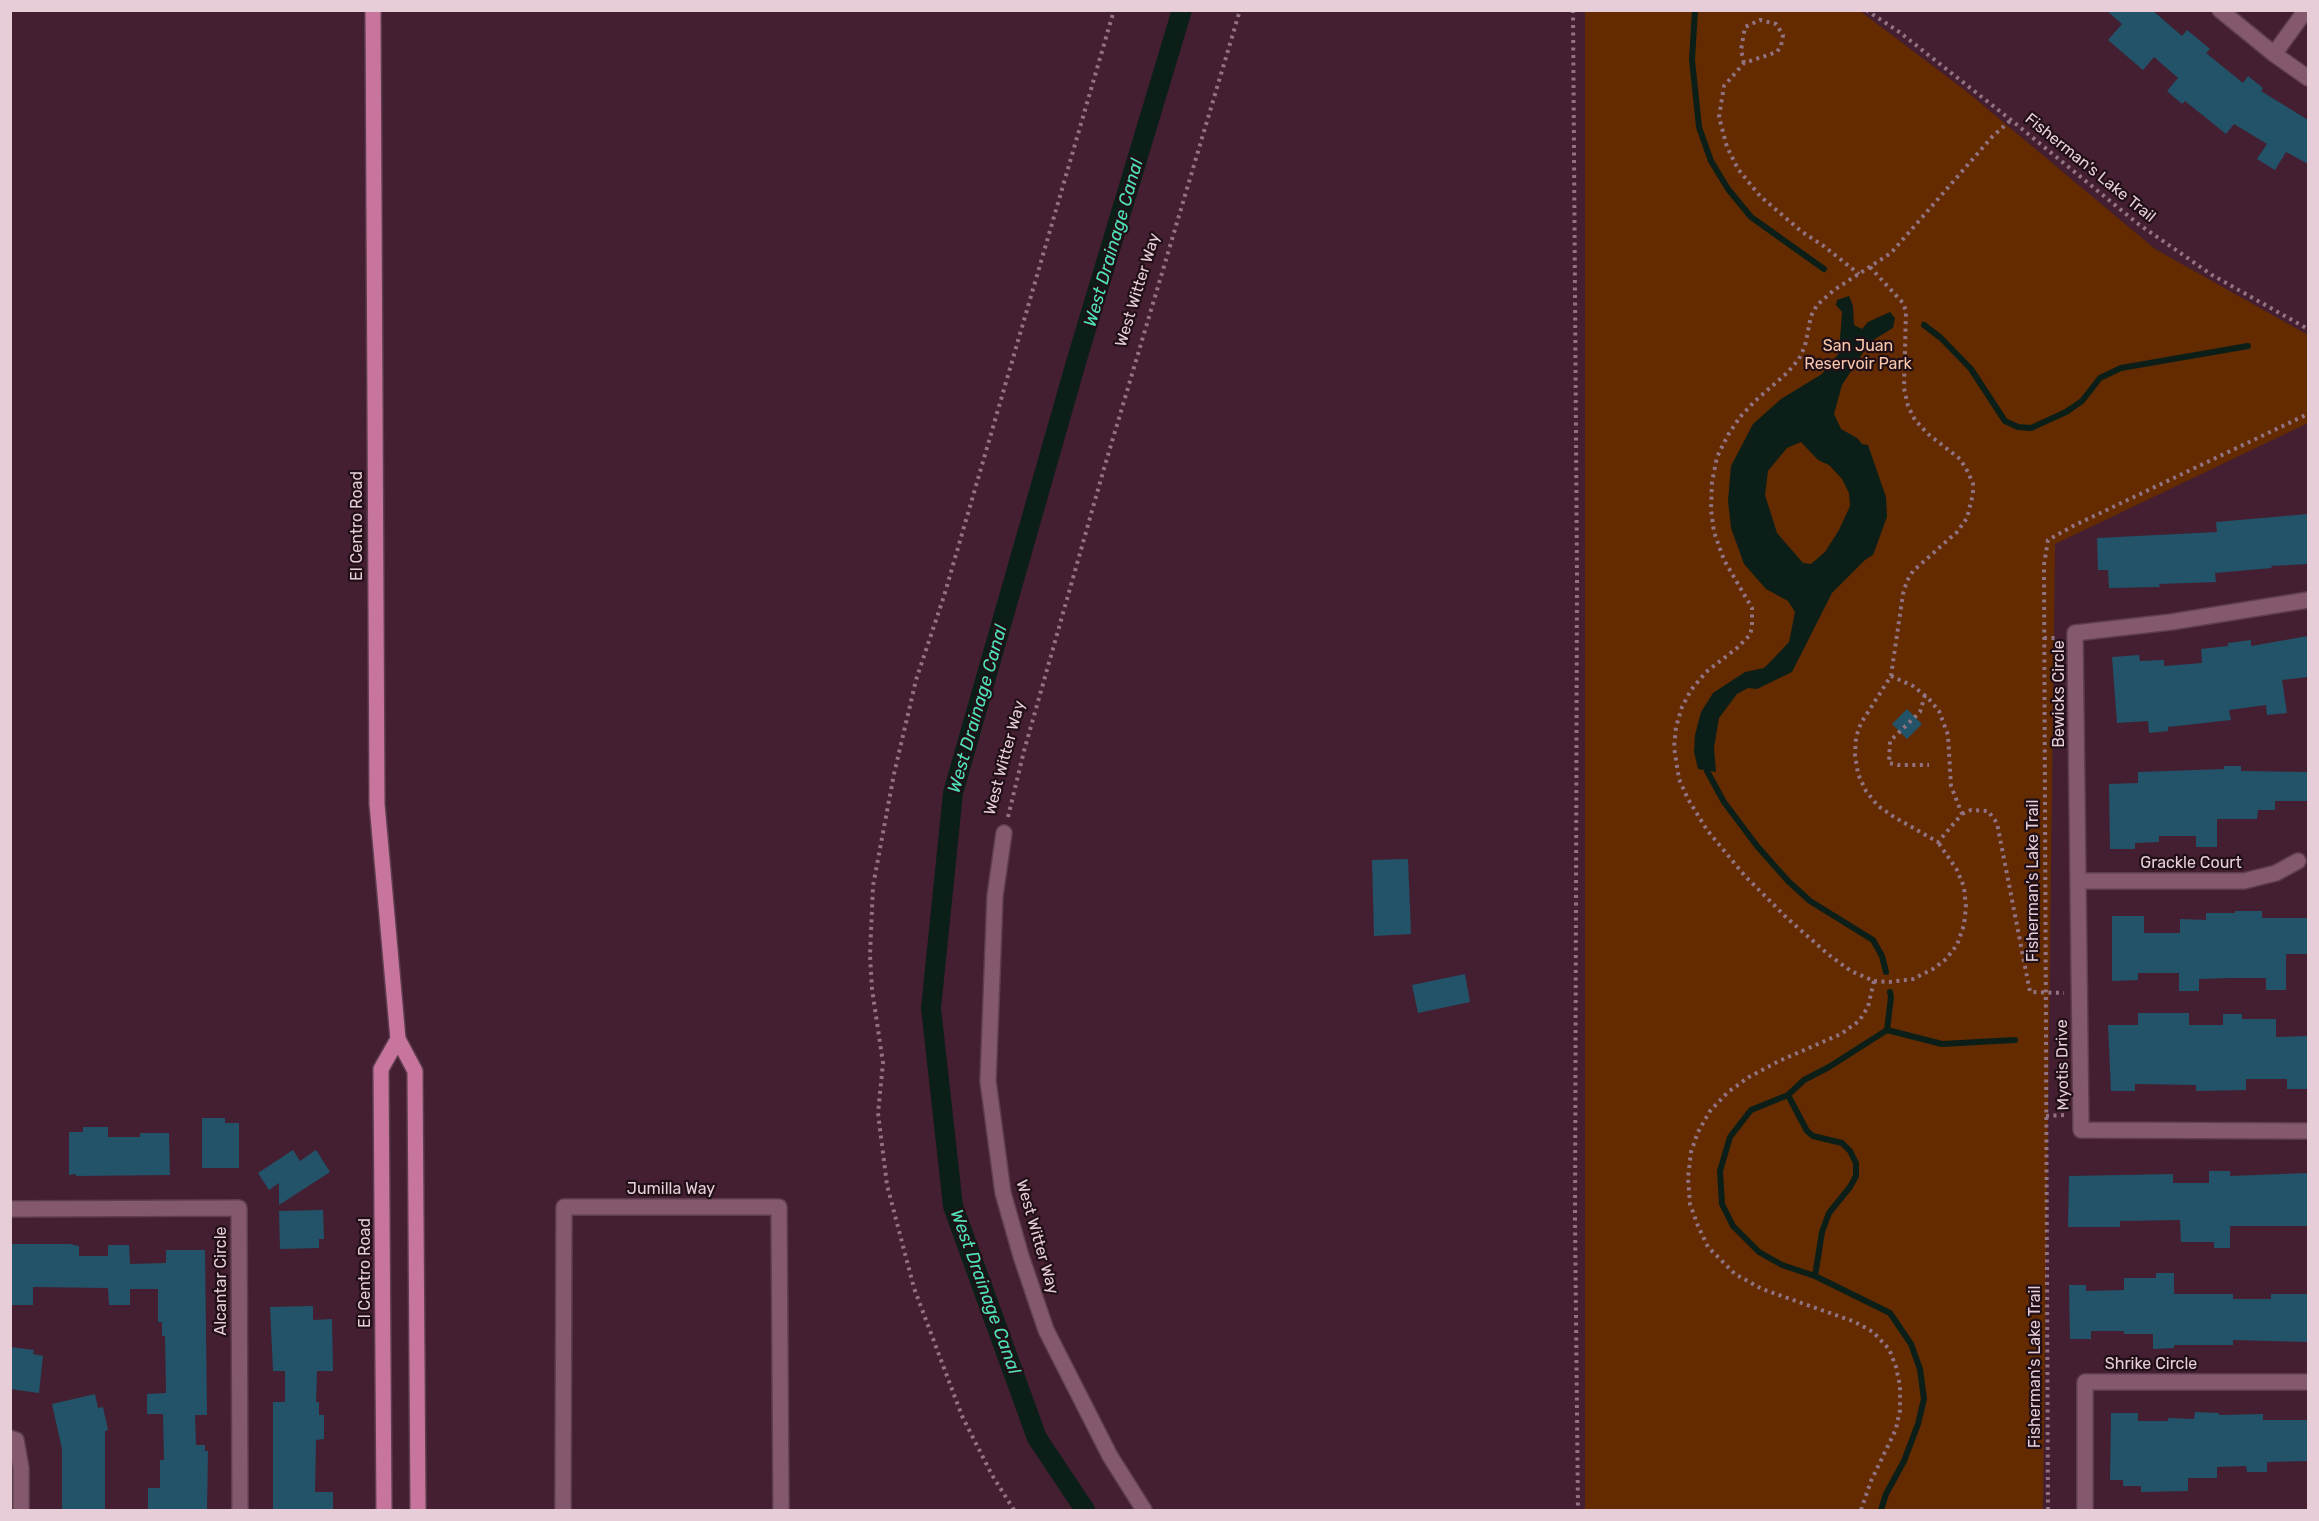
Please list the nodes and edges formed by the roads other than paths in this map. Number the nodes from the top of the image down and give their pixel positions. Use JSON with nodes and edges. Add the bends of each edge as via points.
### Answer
{"nodes":[{"id":1,"x":373,"y":10,"type":"edge"},
{"id":2,"x":2220,"y":10,"type":"edge"},
{"id":3,"x":2306,"y":10,"type":"edge"},
{"id":4,"x":2274,"y":54,"type":"junction"},
{"id":5,"x":2308,"y":78,"type":"edge"},
{"id":6,"x":2308,"y":600,"type":"edge"},
{"id":7,"x":1004,"y":833,"type":"road end"},
{"id":8,"x":2298,"y":861,"type":"dead end"},
{"id":9,"x":2079,"y":881,"type":"junction"},
{"id":10,"x":398,"y":1040,"type":"junction"},
{"id":11,"x":2308,"y":1131,"type":"edge"},
{"id":12,"x":10,"y":1209,"type":"edge"},
{"id":13,"x":2308,"y":1382,"type":"edge"},
{"id":14,"x":10,"y":1438,"type":"edge"},
{"id":15,"x":21,"y":1510,"type":"edge"},
{"id":16,"x":240,"y":1510,"type":"edge"},
{"id":17,"x":384,"y":1510,"type":"edge"},
{"id":18,"x":418,"y":1510,"type":"edge"},
{"id":19,"x":563,"y":1510,"type":"edge"},
{"id":20,"x":781,"y":1510,"type":"edge"},
{"id":21,"x":1144,"y":1510,"type":"edge"},
{"id":22,"x":2085,"y":1510,"type":"edge"}],
"edges":[{"from":1,"to":10,"type":"main road","name":"El Centro Road","via":[[377,804]]},
{"from":2,"to":4,"type":"street"},
{"from":3,"to":4,"type":"street"},
{"from":4,"to":5,"type":"street"},
{"from":6,"to":9,"type":"street","name":"Bewicks Circle","via":[[2075,633]]},
{"from":7,"to":21,"type":"street","name":"West Witter Way","via":[[994,896],[988,1059],[1003,1193],[1046,1330],[1110,1456]]},
{"from":8,"to":9,"type":"street","name":"Grackle Court","via":[[2276,873],[2244,881]]},
{"from":9,"to":11,"type":"street","name":"Myotis Drive","via":[[2081,1130]]},
{"from":10,"to":17,"type":"main road","name":"El Centro Road","via":[[381,1069]]},
{"from":10,"to":18,"type":"main road","name":"El Centro Road","via":[[415,1071]]},
{"from":12,"to":16,"type":"street","name":"Alcantar Circle","via":[[239,1209]]},
{"from":13,"to":22,"type":"street","name":"Shrike Circle","via":[[2085,1382]]},
{"from":14,"to":15,"type":"street","via":[[16,1440],[21,1468]]},
{"from":19,"to":20,"type":"street","name":"Jumilla Way","via":[[564,1207],[779,1207]]}]}
